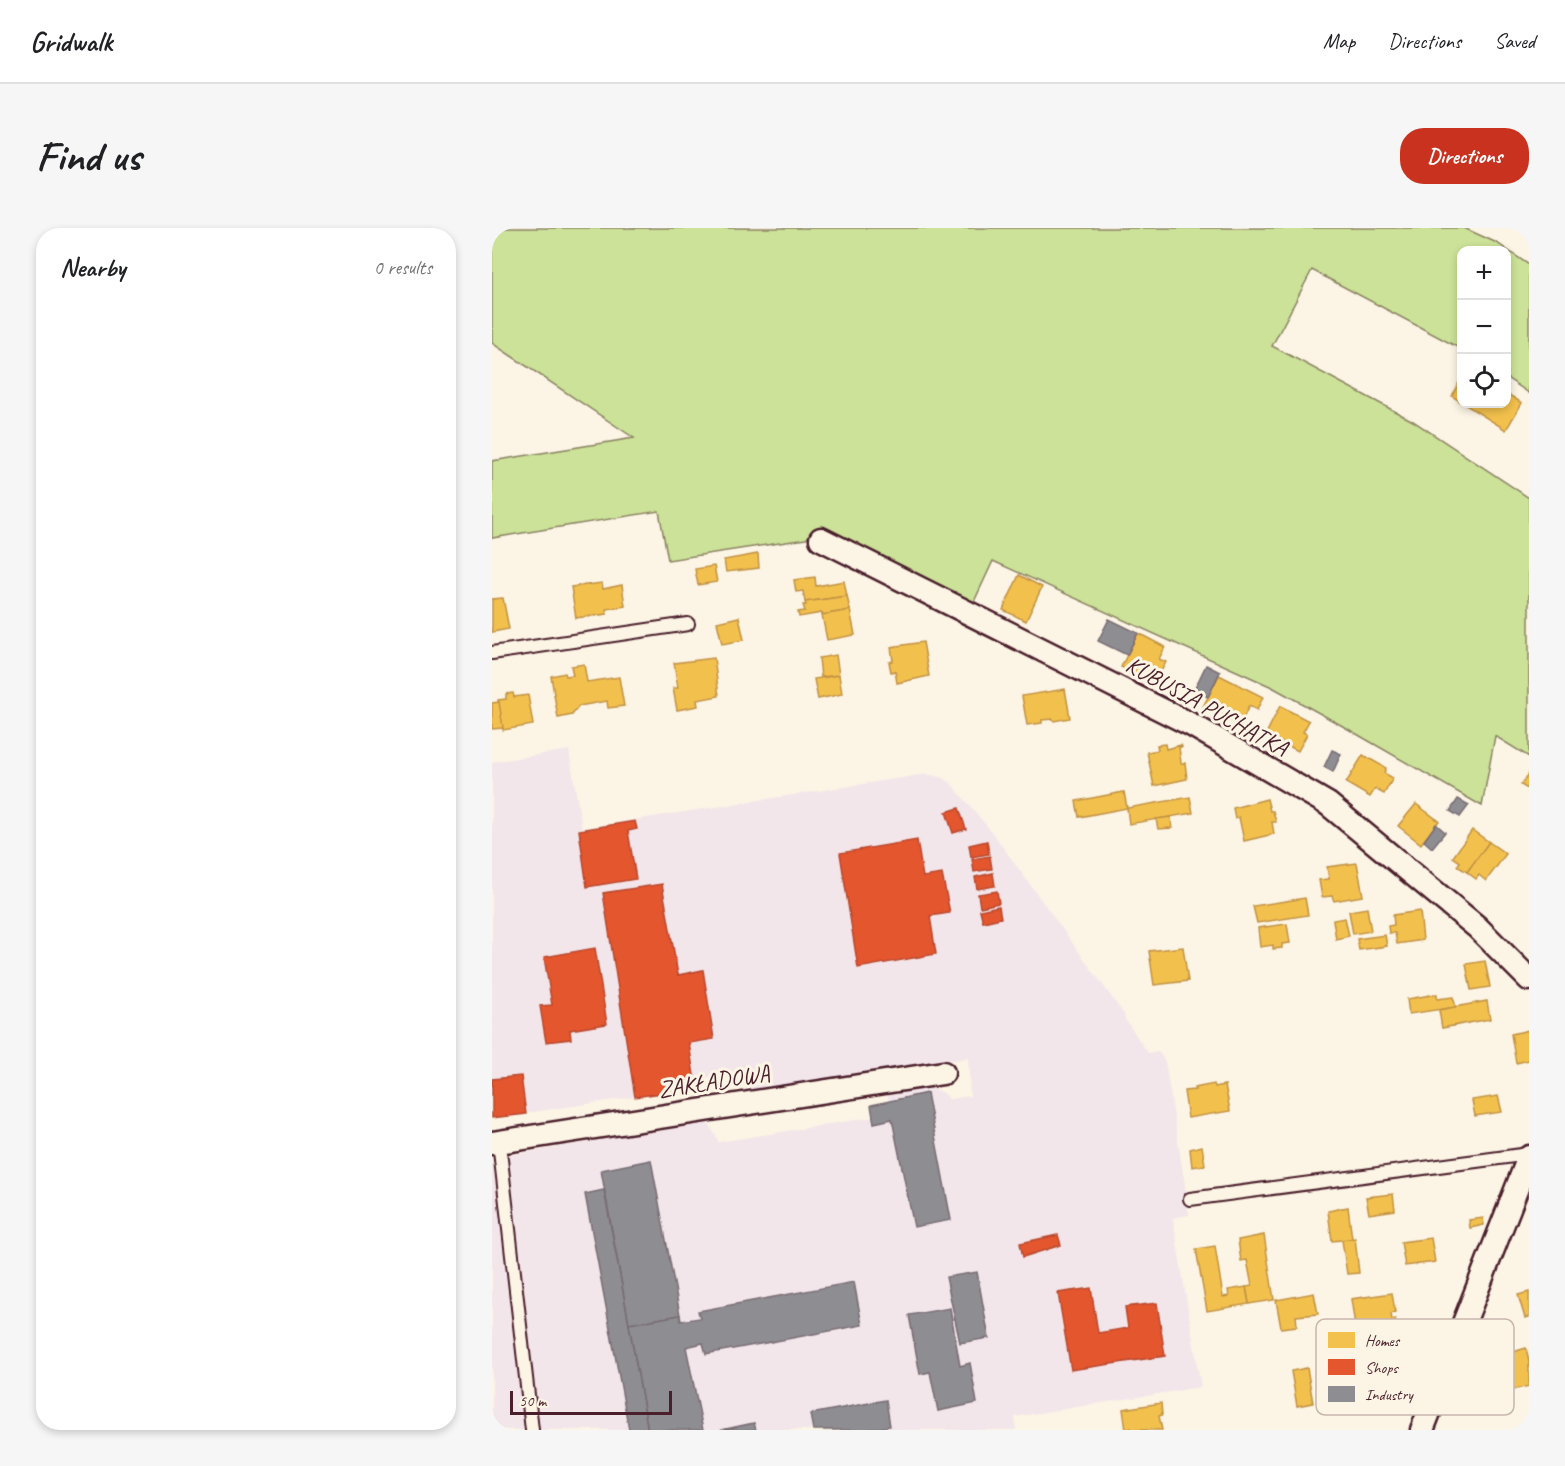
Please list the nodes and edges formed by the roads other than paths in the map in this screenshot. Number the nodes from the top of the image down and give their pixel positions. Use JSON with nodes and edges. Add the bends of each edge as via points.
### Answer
{"nodes":[{"id":1,"x":821,"y":539,"type":"dead end"},
{"id":2,"x":688,"y":624,"type":"dead end"},
{"id":3,"x":492,"y":652,"type":"edge"},
{"id":4,"x":1529,"y":979,"type":"edge"},
{"id":5,"x":943,"y":1072,"type":"dead end"},
{"id":6,"x":496,"y":1143,"type":"edge"},
{"id":7,"x":1529,"y":1155,"type":"edge"},
{"id":8,"x":1190,"y":1199,"type":"dead end"},
{"id":9,"x":1465,"y":1319,"type":"edge"},
{"id":10,"x":1428,"y":1415,"type":"edge"},
{"id":11,"x":532,"y":1430,"type":"edge"},
{"id":12,"x":1422,"y":1430,"type":"edge"}],
"edges":[{"from":1,"to":4,"type":"street","name":"KUBUSIA PUCHATKA","via":[[1192,725],[1328,804],[1477,927]]},
{"from":2,"to":3,"type":"lane"},
{"from":5,"to":6,"type":"street","name":"ZAKŁADOWA"},
{"from":6,"to":11,"type":"lane"},
{"from":7,"to":8,"type":"lane"},
{"from":7,"to":9,"type":"street"},
{"from":10,"to":12,"type":"street"}]}
